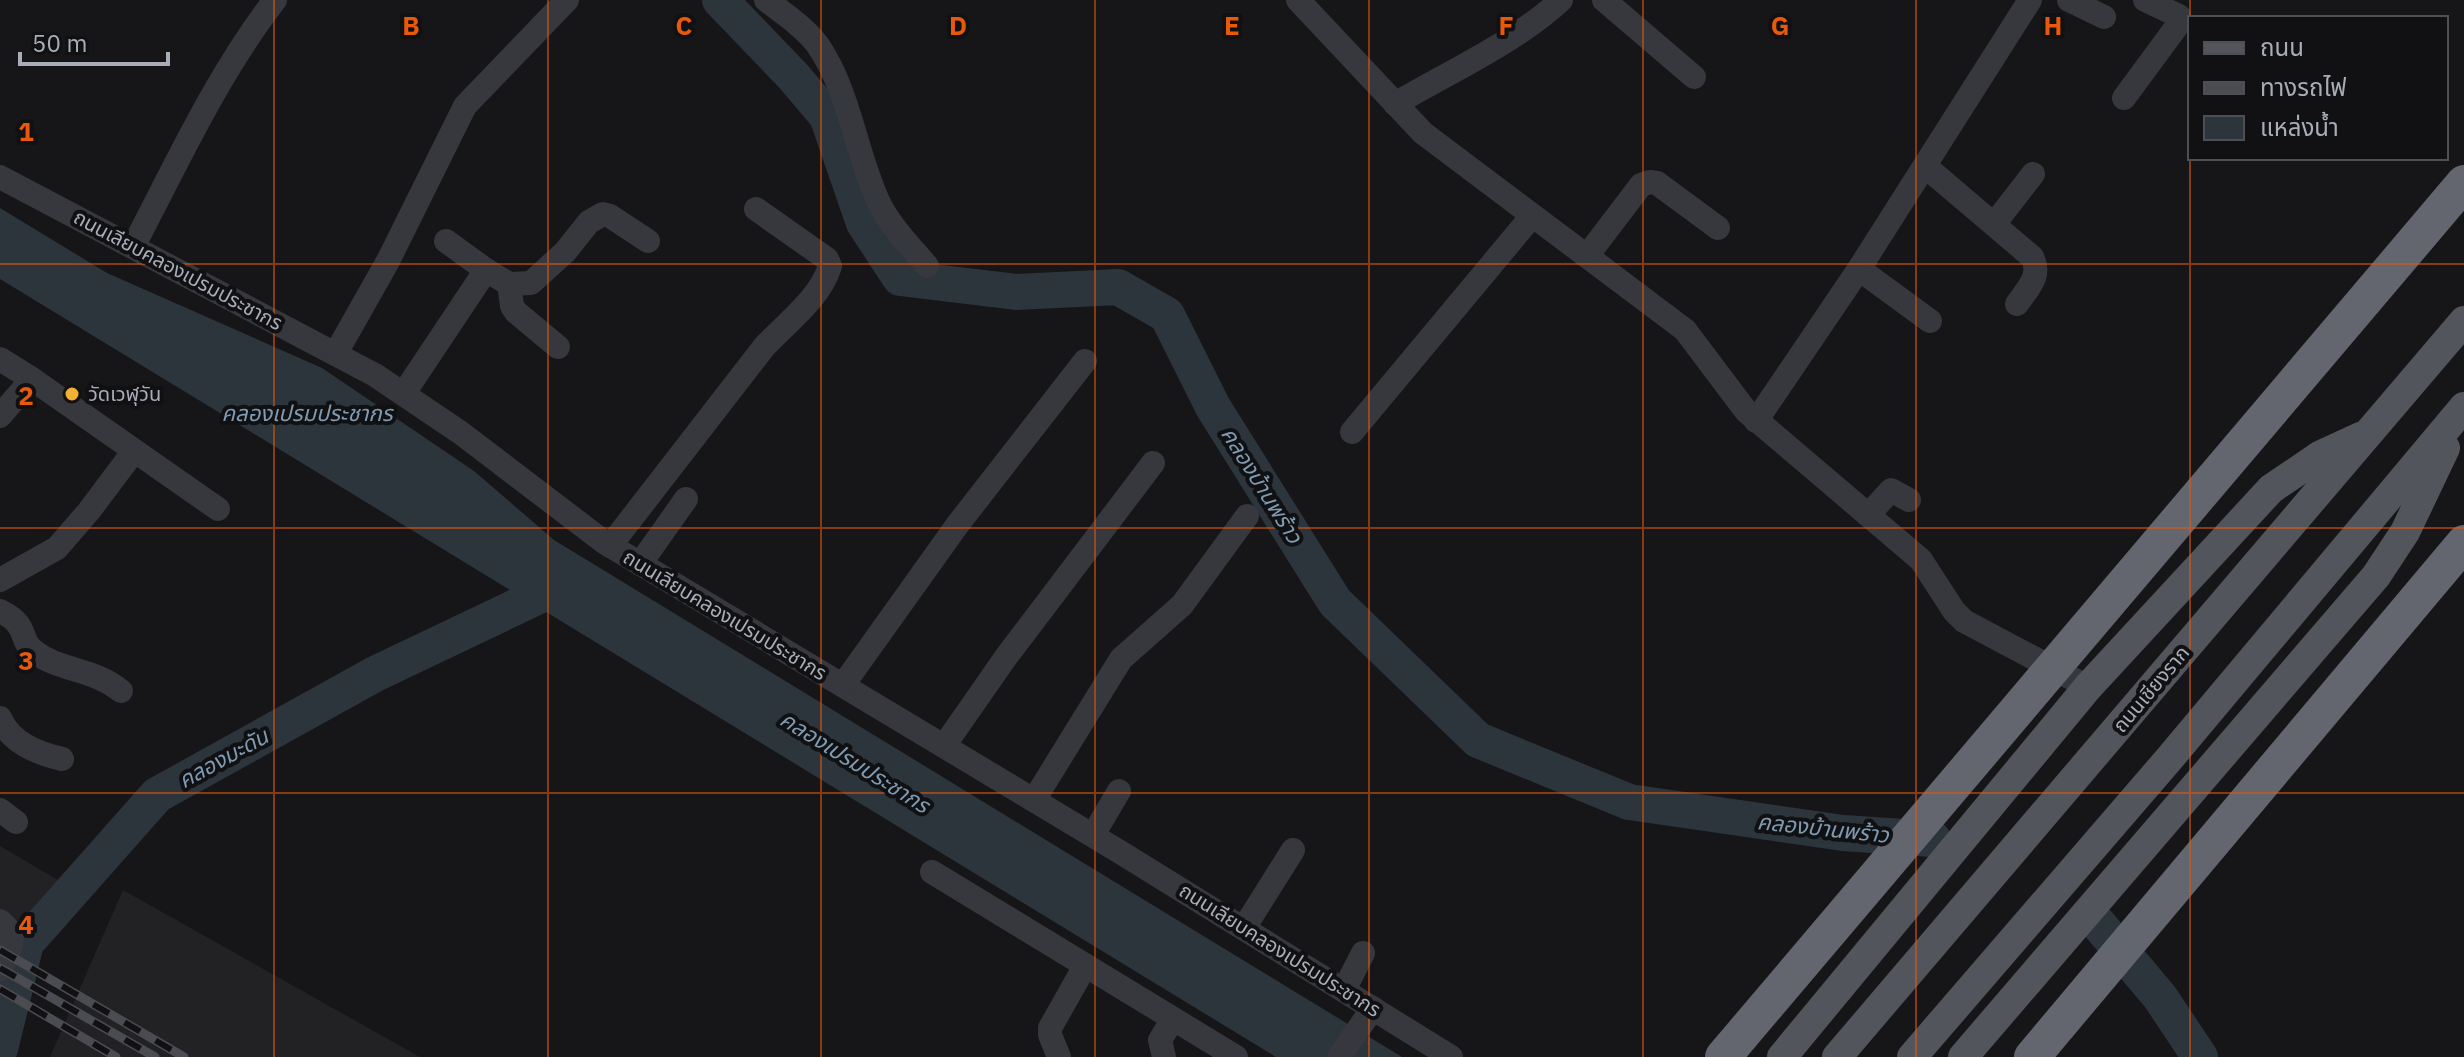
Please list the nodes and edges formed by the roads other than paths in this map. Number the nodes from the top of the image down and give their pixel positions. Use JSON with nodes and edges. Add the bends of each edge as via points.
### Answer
{"nodes":[{"id":1,"x":275,"y":0,"type":"edge"},
{"id":2,"x":567,"y":0,"type":"edge"},
{"id":3,"x":766,"y":0,"type":"edge"},
{"id":4,"x":1298,"y":0,"type":"edge"},
{"id":5,"x":1561,"y":0,"type":"edge"},
{"id":6,"x":1604,"y":0,"type":"edge"},
{"id":7,"x":2030,"y":0,"type":"edge"},
{"id":8,"x":2069,"y":0,"type":"edge"},
{"id":9,"x":2145,"y":0,"type":"edge"},
{"id":10,"x":2104,"y":17,"type":"dead end"},
{"id":11,"x":1694,"y":77,"type":"dead end"},
{"id":12,"x":2124,"y":98,"type":"dead end"},
{"id":13,"x":1395,"y":104,"type":"junction"},
{"id":14,"x":1925,"y":166,"type":"junction"},
{"id":15,"x":2033,"y":174,"type":"dead end"},
{"id":16,"x":0,"y":177,"type":"edge"},
{"id":17,"x":2464,"y":183,"type":"edge"},
{"id":18,"x":756,"y":209,"type":"dead end"},
{"id":19,"x":1532,"y":216,"type":"junction"},
{"id":20,"x":1995,"y":223,"type":"junction"},
{"id":21,"x":1718,"y":228,"type":"dead end"},
{"id":22,"x":446,"y":241,"type":"dead end"},
{"id":23,"x":648,"y":241,"type":"dead end"},
{"id":24,"x":133,"y":247,"type":"junction"},
{"id":25,"x":1587,"y":256,"type":"junction"},
{"id":26,"x":927,"y":266,"type":"dead end"},
{"id":27,"x":1859,"y":269,"type":"junction"},
{"id":28,"x":486,"y":270,"type":"junction"},
{"id":29,"x":509,"y":284,"type":"junction"},
{"id":30,"x":2017,"y":304,"type":"dead end"},
{"id":31,"x":1930,"y":321,"type":"dead end"},
{"id":32,"x":2464,"y":321,"type":"edge"},
{"id":33,"x":558,"y":347,"type":"dead end"},
{"id":34,"x":336,"y":353,"type":"junction"},
{"id":35,"x":0,"y":359,"type":"edge"},
{"id":36,"x":1085,"y":361,"type":"dead end"},
{"id":37,"x":32,"y":379,"type":"junction"},
{"id":38,"x":404,"y":393,"type":"junction"},
{"id":39,"x":2464,"y":409,"type":"edge"},
{"id":40,"x":0,"y":416,"type":"edge"},
{"id":41,"x":1756,"y":421,"type":"junction"},
{"id":42,"x":1352,"y":432,"type":"dead end"},
{"id":43,"x":2370,"y":432,"type":"junction"},
{"id":44,"x":134,"y":451,"type":"junction"},
{"id":45,"x":1153,"y":463,"type":"dead end"},
{"id":46,"x":686,"y":499,"type":"dead end"},
{"id":47,"x":1909,"y":500,"type":"dead end"},
{"id":48,"x":218,"y":509,"type":"dead end"},
{"id":49,"x":1868,"y":515,"type":"junction"},
{"id":50,"x":1247,"y":516,"type":"dead end"},
{"id":51,"x":2464,"y":543,"type":"edge"},
{"id":52,"x":610,"y":546,"type":"junction"},
{"id":53,"x":640,"y":564,"type":"junction"},
{"id":54,"x":0,"y":580,"type":"edge"},
{"id":55,"x":0,"y":611,"type":"edge"},
{"id":56,"x":843,"y":685,"type":"junction"},
{"id":57,"x":2088,"y":687,"type":"junction"},
{"id":58,"x":121,"y":691,"type":"dead end"},
{"id":59,"x":0,"y":718,"type":"edge"},
{"id":60,"x":944,"y":746,"type":"junction"},
{"id":61,"x":62,"y":759,"type":"dead end"},
{"id":62,"x":1119,"y":791,"type":"dead end"},
{"id":63,"x":1034,"y":800,"type":"junction"},
{"id":64,"x":1093,"y":835,"type":"junction"},
{"id":65,"x":1293,"y":850,"type":"dead end"},
{"id":66,"x":932,"y":872,"type":"dead end"},
{"id":67,"x":0,"y":921,"type":"edge"},
{"id":68,"x":1244,"y":928,"type":"junction"},
{"id":69,"x":1363,"y":953,"type":"dead end"},
{"id":70,"x":1085,"y":966,"type":"junction"},
{"id":71,"x":0,"y":969,"type":"edge"},
{"id":72,"x":1344,"y":990,"type":"junction"},
{"id":73,"x":1368,"y":1016,"type":"junction"},
{"id":74,"x":1173,"y":1019,"type":"junction"},
{"id":75,"x":1059,"y":1057,"type":"edge"},
{"id":76,"x":1164,"y":1057,"type":"edge"},
{"id":77,"x":1236,"y":1057,"type":"edge"},
{"id":78,"x":1339,"y":1057,"type":"edge"},
{"id":79,"x":1451,"y":1057,"type":"edge"},
{"id":80,"x":1723,"y":1057,"type":"edge"},
{"id":81,"x":1782,"y":1057,"type":"edge"},
{"id":82,"x":1837,"y":1057,"type":"edge"},
{"id":83,"x":1912,"y":1057,"type":"edge"},
{"id":84,"x":1963,"y":1057,"type":"edge"},
{"id":85,"x":2032,"y":1057,"type":"edge"}],
"edges":[{"from":1,"to":24,"type":"street","via":[[204,110]]},
{"from":2,"to":34,"type":"street","via":[[465,106]]},
{"from":3,"to":26,"type":"street","via":[[815,41],[830,65],[880,205]]},
{"from":4,"to":13,"type":"street"},
{"from":5,"to":13,"type":"street","via":[[1512,38]]},
{"from":6,"to":11,"type":"street"},
{"from":7,"to":14,"type":"street"},
{"from":8,"to":10,"type":"street"},
{"from":9,"to":12,"type":"street","via":[[2173,11],[2180,22]]},
{"from":13,"to":19,"type":"street","via":[[1423,133]]},
{"from":14,"to":20,"type":"street"},
{"from":14,"to":27,"type":"street"},
{"from":15,"to":20,"type":"street"},
{"from":16,"to":24,"type":"street","name":"ถนนเลียบคลองเปรมประชากร"},
{"from":17,"to":80,"type":"highway","bridge":true},
{"from":18,"to":52,"type":"street","via":[[827,259],[827,276],[764,347]]},
{"from":19,"to":25,"type":"street"},
{"from":19,"to":42,"type":"street"},
{"from":20,"to":30,"type":"street","via":[[2037,267]]},
{"from":21,"to":25,"type":"street","via":[[1650,182],[1641,185]]},
{"from":22,"to":28,"type":"street"},
{"from":23,"to":29,"type":"street","via":[[610,216],[598,215],[531,283]]},
{"from":24,"to":34,"type":"street","name":"ถนนเลียบคลองเปรมประชากร"},
{"from":25,"to":41,"type":"street","via":[[1685,330]]},
{"from":27,"to":31,"type":"street"},
{"from":27,"to":41,"type":"street"},
{"from":28,"to":29,"type":"street"},
{"from":28,"to":38,"type":"street"},
{"from":29,"to":33,"type":"street","via":[[516,312]]},
{"from":32,"to":43,"type":"main road","name":"ถนนเชียงราก"},
{"from":34,"to":38,"type":"street","name":"ถนนเลียบคลองเปรมประชากร"},
{"from":35,"to":37,"type":"street"},
{"from":36,"to":56,"type":"street","via":[[958,524]]},
{"from":37,"to":40,"type":"street"},
{"from":37,"to":44,"type":"street"},
{"from":38,"to":52,"type":"street","name":"ถนนเลียบคลองเปรมประชากร"},
{"from":39,"to":83,"type":"main road"},
{"from":39,"to":84,"type":"main road","via":[[2405,532],[2376,576]]},
{"from":41,"to":49,"type":"street"},
{"from":43,"to":57,"type":"main road","via":[[2321,455],[2271,489]]},
{"from":43,"to":82,"type":"main road","name":"ถนนเชียงราก"},
{"from":44,"to":48,"type":"street"},
{"from":44,"to":54,"type":"street","via":[[57,548]]},
{"from":45,"to":60,"type":"street"},
{"from":46,"to":53,"type":"street"},
{"from":47,"to":49,"type":"street","via":[[1891,490]]},
{"from":49,"to":57,"type":"street","via":[[1921,560],[1964,621]]},
{"from":50,"to":63,"type":"street","via":[[1182,605],[1121,659]]},
{"from":51,"to":85,"type":"highway"},
{"from":52,"to":53,"type":"street","name":"ถนนเลียบคลองเปรมประชากร"},
{"from":53,"to":56,"type":"street","name":"ถนนเลียบคลองเปรมประชากร"},
{"from":55,"to":58,"type":"street","via":[[19,622],[29,647],[44,658],[107,679]]},
{"from":56,"to":60,"type":"street","name":"ถนนเลียบคลองเปรมประชากร"},
{"from":57,"to":81,"type":"main road"},
{"from":59,"to":61,"type":"street","via":[[14,739]]},
{"from":60,"to":63,"type":"street","name":"ถนนเลียบคลองเปรมประชากร"},
{"from":62,"to":64,"type":"street"},
{"from":63,"to":64,"type":"street","name":"ถนนเลียบคลองเปรมประชากร"},
{"from":64,"to":68,"type":"street","name":"ถนนเลียบคลองเปรมประชากร"},
{"from":65,"to":68,"type":"street"},
{"from":66,"to":70,"type":"street"},
{"from":67,"to":71,"type":"street","via":[[12,932],[13,941]]},
{"from":68,"to":72,"type":"street","name":"ถนนเลียบคลองเปรมประชากร"},
{"from":69,"to":72,"type":"street"},
{"from":70,"to":74,"type":"street"},
{"from":70,"to":75,"type":"street","via":[[1050,1028]]},
{"from":72,"to":73,"type":"street","name":"ถนนเลียบคลองเปรมประชากร"},
{"from":73,"to":78,"type":"street"},
{"from":73,"to":79,"type":"street","name":"ถนนเลียบคลองเปรมประชากร"},
{"from":74,"to":76,"type":"street","via":[[1160,1040]]},
{"from":74,"to":77,"type":"street"}]}
